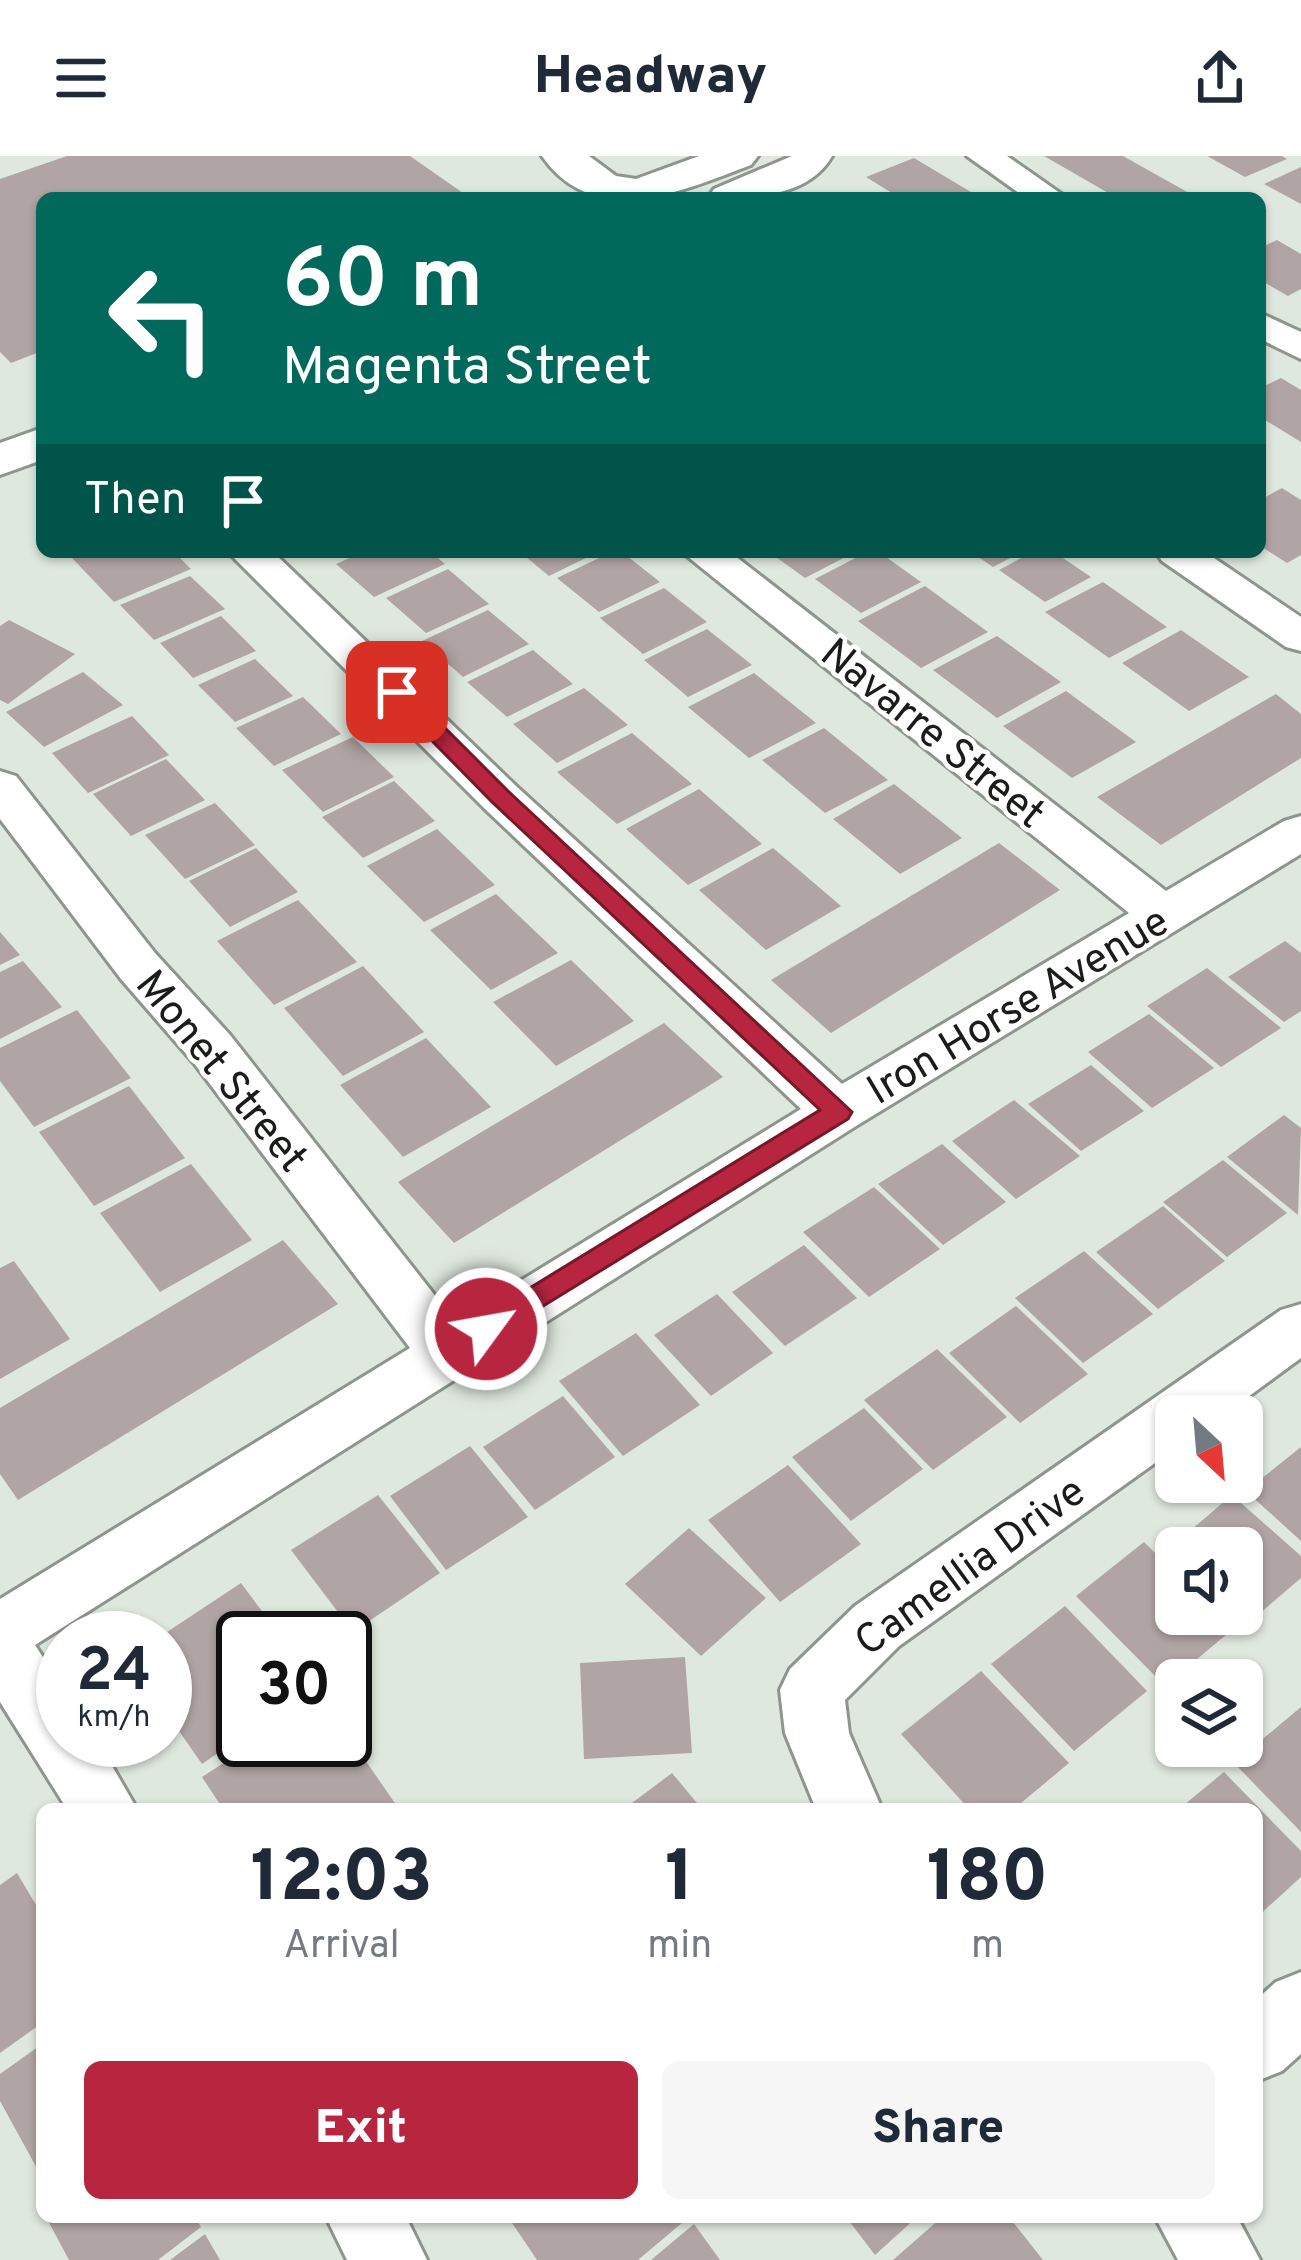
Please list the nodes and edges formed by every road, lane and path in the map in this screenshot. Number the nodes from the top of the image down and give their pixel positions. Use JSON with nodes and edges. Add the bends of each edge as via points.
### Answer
{"nodes":[{"id":1,"x":563,"y":156,"type":"edge"},
{"id":2,"x":737,"y":156,"type":"edge"},
{"id":3,"x":812,"y":156,"type":"edge"},
{"id":4,"x":984,"y":156,"type":"edge"},
{"id":5,"x":634,"y":186,"type":"edge"},
{"id":6,"x":743,"y":192,"type":"edge"},
{"id":7,"x":1041,"y":192,"type":"edge"},
{"id":8,"x":1266,"y":328,"type":"edge"},
{"id":9,"x":1301,"y":348,"type":"edge"},
{"id":10,"x":36,"y":445,"type":"edge"},
{"id":11,"x":0,"y":461,"type":"edge"},
{"id":12,"x":255,"y":558,"type":"edge"},
{"id":13,"x":711,"y":558,"type":"edge"},
{"id":14,"x":1186,"y":558,"type":"edge"},
{"id":15,"x":1301,"y":638,"type":"edge"},
{"id":16,"x":0,"y":787,"type":"edge"},
{"id":17,"x":1301,"y":832,"type":"edge"},
{"id":18,"x":1163,"y":915,"type":"junction"},
{"id":19,"x":838,"y":1112,"type":"junction"},
{"id":20,"x":1301,"y":1327,"type":"edge"},
{"id":21,"x":447,"y":1353,"type":"junction"},
{"id":22,"x":1205,"y":1395,"type":"edge"},
{"id":23,"x":1155,"y":1431,"type":"edge"},
{"id":24,"x":0,"y":1633,"type":"edge"},
{"id":25,"x":0,"y":1646,"type":"edge"},
{"id":26,"x":100,"y":1803,"type":"edge"},
{"id":27,"x":846,"y":1803,"type":"edge"},
{"id":28,"x":1301,"y":2007,"type":"edge"},
{"id":29,"x":1263,"y":2041,"type":"edge"},
{"id":30,"x":367,"y":2223,"type":"edge"},
{"id":31,"x":1196,"y":2223,"type":"edge"},
{"id":32,"x":390,"y":2260,"type":"edge"},
{"id":33,"x":1222,"y":2260,"type":"edge"}],
"edges":[{"from":1,"to":5,"type":"street","via":[[603,186]]},
{"from":2,"to":5,"type":"street"},
{"from":3,"to":6,"type":"street","via":[[806,166]]},
{"from":4,"to":7,"type":"street"},
{"from":8,"to":9,"type":"street"},
{"from":10,"to":11,"type":"street"},
{"from":12,"to":19,"type":"street"},
{"from":13,"to":18,"type":"street","name":"Navarre Street"},
{"from":14,"to":15,"type":"street"},
{"from":16,"to":21,"type":"street","name":"Monet Street"},
{"from":17,"to":18,"type":"street","name":"Iron Horse Avenue"},
{"from":18,"to":19,"type":"street","name":"Iron Horse Avenue"},
{"from":19,"to":21,"type":"street","name":"Iron Horse Avenue"},
{"from":20,"to":22,"type":"street","name":"Camellia Drive"},
{"from":21,"to":24,"type":"street","name":"Iron Horse Avenue"},
{"from":23,"to":27,"type":"street","name":"Camellia Drive","via":[[877,1626],[812,1690],[817,1733]]},
{"from":25,"to":26,"type":"street"},
{"from":28,"to":29,"type":"street"},
{"from":30,"to":32,"type":"street"},
{"from":31,"to":33,"type":"street"}]}
